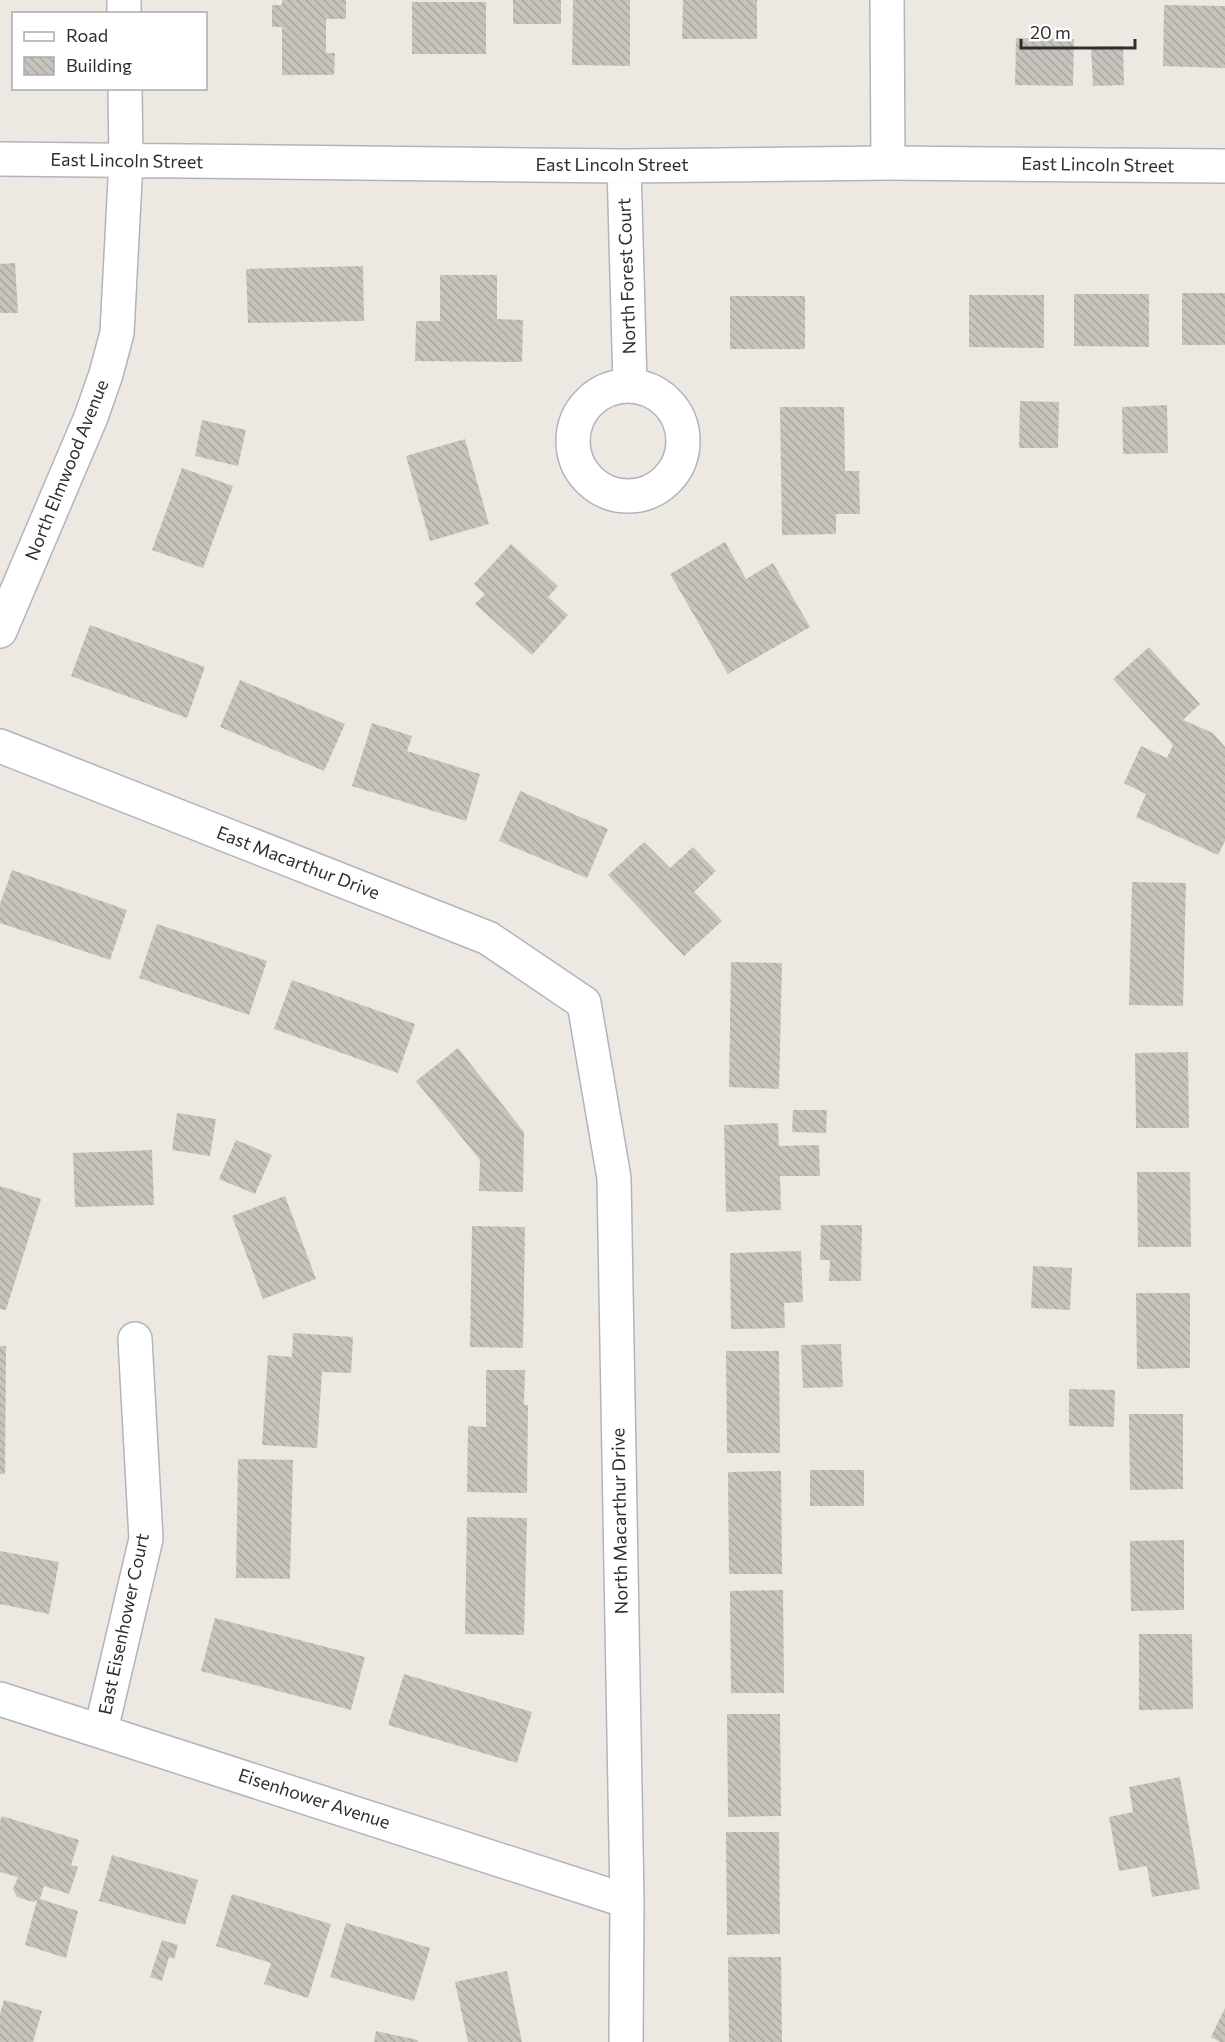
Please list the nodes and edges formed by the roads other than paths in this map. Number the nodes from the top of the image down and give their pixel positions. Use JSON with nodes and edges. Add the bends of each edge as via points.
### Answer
{"nodes":[{"id":1,"x":886,"y":0,"type":"edge"},
{"id":2,"x":125,"y":90,"type":"edge"},
{"id":3,"x":0,"y":159,"type":"edge"},
{"id":4,"x":126,"y":161,"type":"junction"},
{"id":5,"x":888,"y":163,"type":"junction"},
{"id":6,"x":624,"y":166,"type":"junction"},
{"id":7,"x":1225,"y":166,"type":"edge"},
{"id":8,"x":630,"y":385,"type":"dead end"},
{"id":9,"x":0,"y":631,"type":"edge"},
{"id":10,"x":0,"y":746,"type":"edge"},
{"id":11,"x":584,"y":1003,"type":"joint"},
{"id":12,"x":135,"y":1339,"type":"dead end"},
{"id":13,"x":0,"y":1699,"type":"edge"},
{"id":14,"x":101,"y":1730,"type":"junction"},
{"id":15,"x":627,"y":1901,"type":"junction"},
{"id":16,"x":626,"y":2042,"type":"edge"}],
"edges":[{"from":1,"to":5,"type":"street"},
{"from":2,"to":4,"type":"street","name":"North Elmwood Avenue"},
{"from":3,"to":4,"type":"street","name":"East Lincoln Street"},
{"from":4,"to":6,"type":"street","name":"East Lincoln Street"},
{"from":4,"to":9,"type":"street","name":"North Elmwood Avenue","via":[[117,333],[91,417]]},
{"from":5,"to":6,"type":"street","name":"East Lincoln Street"},
{"from":5,"to":7,"type":"street","name":"East Lincoln Street"},
{"from":6,"to":8,"type":"street","name":"North Forest Court"},
{"from":10,"to":11,"type":"street","name":"East Macarthur Drive","via":[[488,938]]},
{"from":11,"to":15,"type":"street","name":"North Macarthur Drive","via":[[614,1178]]},
{"from":12,"to":14,"type":"street","name":"East Eisenhower Court","via":[[146,1539]]},
{"from":13,"to":14,"type":"street","name":"Eisenhower Avenue"},
{"from":14,"to":15,"type":"street","name":"Eisenhower Avenue"},
{"from":15,"to":16,"type":"street","name":"North Macarthur Drive"}]}
